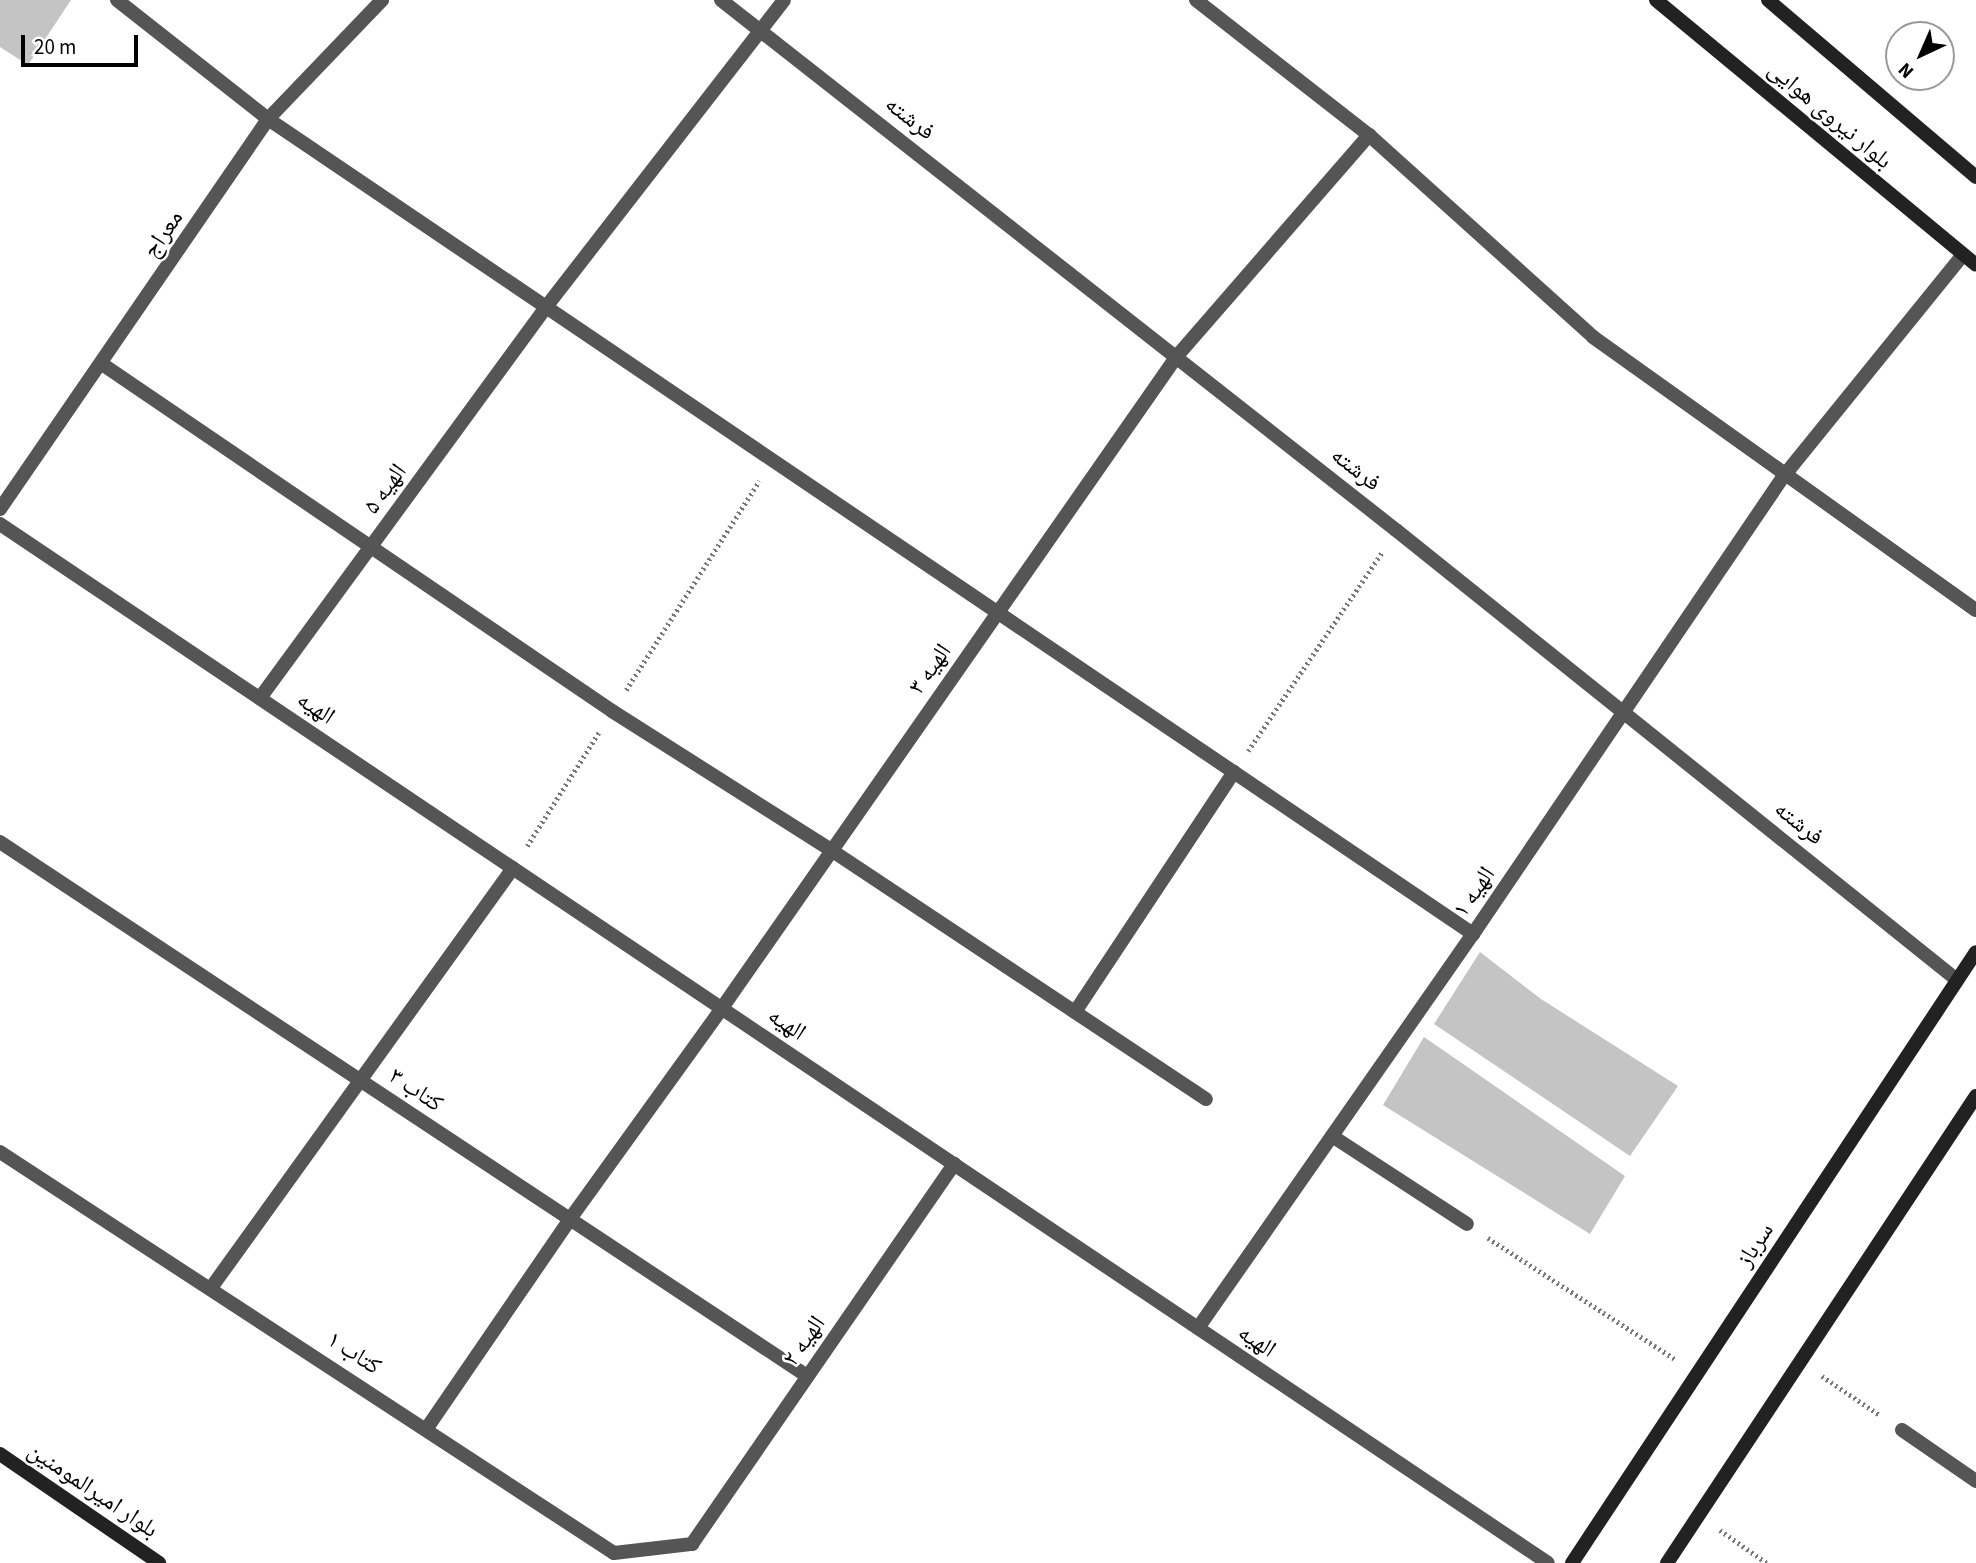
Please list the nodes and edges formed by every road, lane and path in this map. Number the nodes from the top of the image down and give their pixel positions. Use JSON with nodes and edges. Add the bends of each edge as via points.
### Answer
{"nodes":[{"id":1,"x":117,"y":0,"type":"edge"},
{"id":2,"x":382,"y":0,"type":"edge"},
{"id":3,"x":721,"y":0,"type":"edge"},
{"id":4,"x":784,"y":0,"type":"edge"},
{"id":5,"x":1196,"y":0,"type":"edge"},
{"id":6,"x":1656,"y":0,"type":"edge"},
{"id":7,"x":1768,"y":0,"type":"edge"},
{"id":8,"x":761,"y":30,"type":"junction"},
{"id":9,"x":268,"y":119,"type":"junction"},
{"id":10,"x":1369,"y":135,"type":"junction"},
{"id":11,"x":1976,"y":177,"type":"edge"},
{"id":12,"x":1963,"y":254,"type":"junction"},
{"id":13,"x":1976,"y":265,"type":"edge"},
{"id":14,"x":547,"y":307,"type":"junction"},
{"id":15,"x":1177,"y":356,"type":"junction"},
{"id":16,"x":102,"y":364,"type":"junction"},
{"id":17,"x":772,"y":460,"type":"junction"},
{"id":18,"x":1783,"y":477,"type":"junction"},
{"id":19,"x":0,"y":509,"type":"edge"},
{"id":20,"x":0,"y":524,"type":"edge"},
{"id":21,"x":1396,"y":530,"type":"junction"},
{"id":22,"x":373,"y":544,"type":"junction"},
{"id":23,"x":1976,"y":610,"type":"edge"},
{"id":24,"x":997,"y":612,"type":"junction"},
{"id":25,"x":260,"y":698,"type":"junction"},
{"id":26,"x":612,"y":711,"type":"junction"},
{"id":27,"x":1623,"y":712,"type":"junction"},
{"id":28,"x":1234,"y":772,"type":"junction"},
{"id":29,"x":0,"y":842,"type":"edge"},
{"id":30,"x":831,"y":850,"type":"junction"},
{"id":31,"x":513,"y":868,"type":"junction"},
{"id":32,"x":1473,"y":934,"type":"junction"},
{"id":33,"x":1976,"y":952,"type":"edge"},
{"id":34,"x":1957,"y":980,"type":"junction"},
{"id":35,"x":722,"y":1008,"type":"junction"},
{"id":36,"x":1075,"y":1012,"type":"junction"},
{"id":37,"x":363,"y":1082,"type":"junction"},
{"id":38,"x":1976,"y":1096,"type":"edge"},
{"id":39,"x":1206,"y":1099,"type":"dead end"},
{"id":40,"x":1332,"y":1136,"type":"junction"},
{"id":41,"x":0,"y":1152,"type":"edge"},
{"id":42,"x":954,"y":1164,"type":"junction"},
{"id":43,"x":569,"y":1219,"type":"junction"},
{"id":44,"x":1467,"y":1224,"type":"joint"},
{"id":45,"x":211,"y":1288,"type":"junction"},
{"id":46,"x":1198,"y":1328,"type":"junction"},
{"id":47,"x":1801,"y":1362,"type":"junction"},
{"id":48,"x":1697,"y":1375,"type":"junction"},
{"id":49,"x":807,"y":1376,"type":"junction"},
{"id":50,"x":427,"y":1428,"type":"junction"},
{"id":51,"x":1902,"y":1430,"type":"joint"},
{"id":52,"x":0,"y":1454,"type":"edge"},
{"id":53,"x":1976,"y":1480,"type":"edge"},
{"id":54,"x":1699,"y":1516,"type":"junction"},
{"id":55,"x":692,"y":1544,"type":"joint"},
{"id":56,"x":159,"y":1563,"type":"edge"},
{"id":57,"x":1548,"y":1563,"type":"edge"},
{"id":58,"x":1573,"y":1563,"type":"edge"},
{"id":59,"x":1667,"y":1563,"type":"edge"},
{"id":60,"x":1767,"y":1563,"type":"edge"}],
"edges":[{"from":1,"to":9,"type":"street"},
{"from":2,"to":9,"type":"street","name":"معراج"},
{"from":3,"to":8,"type":"street","name":"فرشته"},
{"from":4,"to":8,"type":"street","name":"الهیه ۵"},
{"from":5,"to":10,"type":"street"},
{"from":6,"to":12,"type":"street","name":"بلوار نیروی هوایی"},
{"from":7,"to":11,"type":"street","name":"بلوار نیروی هوایی"},
{"from":8,"to":14,"type":"street","name":"الهیه ۵"},
{"from":8,"to":15,"type":"street","name":"فرشته"},
{"from":9,"to":14,"type":"street"},
{"from":9,"to":16,"type":"street","name":"معراج"},
{"from":10,"to":15,"type":"street","name":"الهیه ۳"},
{"from":10,"to":18,"type":"street","via":[[1593,337]]},
{"from":12,"to":13,"type":"street","name":"بلوار نیروی هوایی"},
{"from":12,"to":18,"type":"street","name":"الهیه ۱"},
{"from":14,"to":17,"type":"street"},
{"from":14,"to":22,"type":"street","name":"الهیه ۵"},
{"from":15,"to":21,"type":"street","name":"فرشته"},
{"from":15,"to":24,"type":"street","name":"الهیه ۳"},
{"from":16,"to":19,"type":"street","name":"معراج"},
{"from":16,"to":22,"type":"street"},
{"from":17,"to":24,"type":"street"},
{"from":17,"to":26,"type":"path"},
{"from":18,"to":23,"type":"street"},
{"from":18,"to":27,"type":"street","name":"الهیه ۱"},
{"from":20,"to":25,"type":"street","name":"الهیه"},
{"from":21,"to":27,"type":"street","name":"فرشته"},
{"from":21,"to":28,"type":"path"},
{"from":22,"to":25,"type":"street","name":"الهیه ۵"},
{"from":22,"to":26,"type":"street"},
{"from":24,"to":28,"type":"street"},
{"from":24,"to":30,"type":"street","name":"الهیه ۳"},
{"from":25,"to":31,"type":"street","name":"الهیه"},
{"from":26,"to":30,"type":"street"},
{"from":26,"to":31,"type":"path"},
{"from":27,"to":32,"type":"street","name":"الهیه ۱"},
{"from":27,"to":34,"type":"street","name":"فرشته"},
{"from":28,"to":32,"type":"street"},
{"from":28,"to":36,"type":"street"},
{"from":29,"to":37,"type":"street","name":"کتاب ۳"},
{"from":30,"to":35,"type":"street","name":"الهیه ۳"},
{"from":30,"to":36,"type":"street"},
{"from":31,"to":35,"type":"street","name":"الهیه"},
{"from":31,"to":37,"type":"street"},
{"from":32,"to":40,"type":"street","name":"الهیه ۱"},
{"from":33,"to":34,"type":"street","name":"سرباز"},
{"from":34,"to":48,"type":"street","name":"سرباز"},
{"from":35,"to":42,"type":"street","name":"الهیه"},
{"from":35,"to":43,"type":"street","name":"الهیه ۳"},
{"from":36,"to":39,"type":"street"},
{"from":37,"to":43,"type":"street","name":"کتاب ۳"},
{"from":37,"to":45,"type":"street"},
{"from":38,"to":47,"type":"street"},
{"from":40,"to":44,"type":"street"},
{"from":40,"to":46,"type":"street","name":"الهیه ۱"},
{"from":41,"to":45,"type":"street","name":"کتاب ۱"},
{"from":42,"to":46,"type":"street","name":"الهیه"},
{"from":42,"to":49,"type":"street","name":"الهیه ۲"},
{"from":43,"to":49,"type":"street","name":"کتاب ۳"},
{"from":43,"to":50,"type":"street","name":"الهیه ۳"},
{"from":44,"to":48,"type":"path"},
{"from":45,"to":50,"type":"street","name":"کتاب ۱"},
{"from":46,"to":57,"type":"street","name":"الهیه"},
{"from":47,"to":51,"type":"path"},
{"from":47,"to":54,"type":"street"},
{"from":48,"to":58,"type":"street","name":"سرباز"},
{"from":49,"to":55,"type":"street","name":"الهیه ۲"},
{"from":50,"to":55,"type":"street","name":"کتاب ۱","via":[[614,1553]]},
{"from":51,"to":53,"type":"street"},
{"from":52,"to":56,"type":"street","name":"بلوار امیرالمومنین"},
{"from":54,"to":59,"type":"street"},
{"from":54,"to":60,"type":"path"}]}
